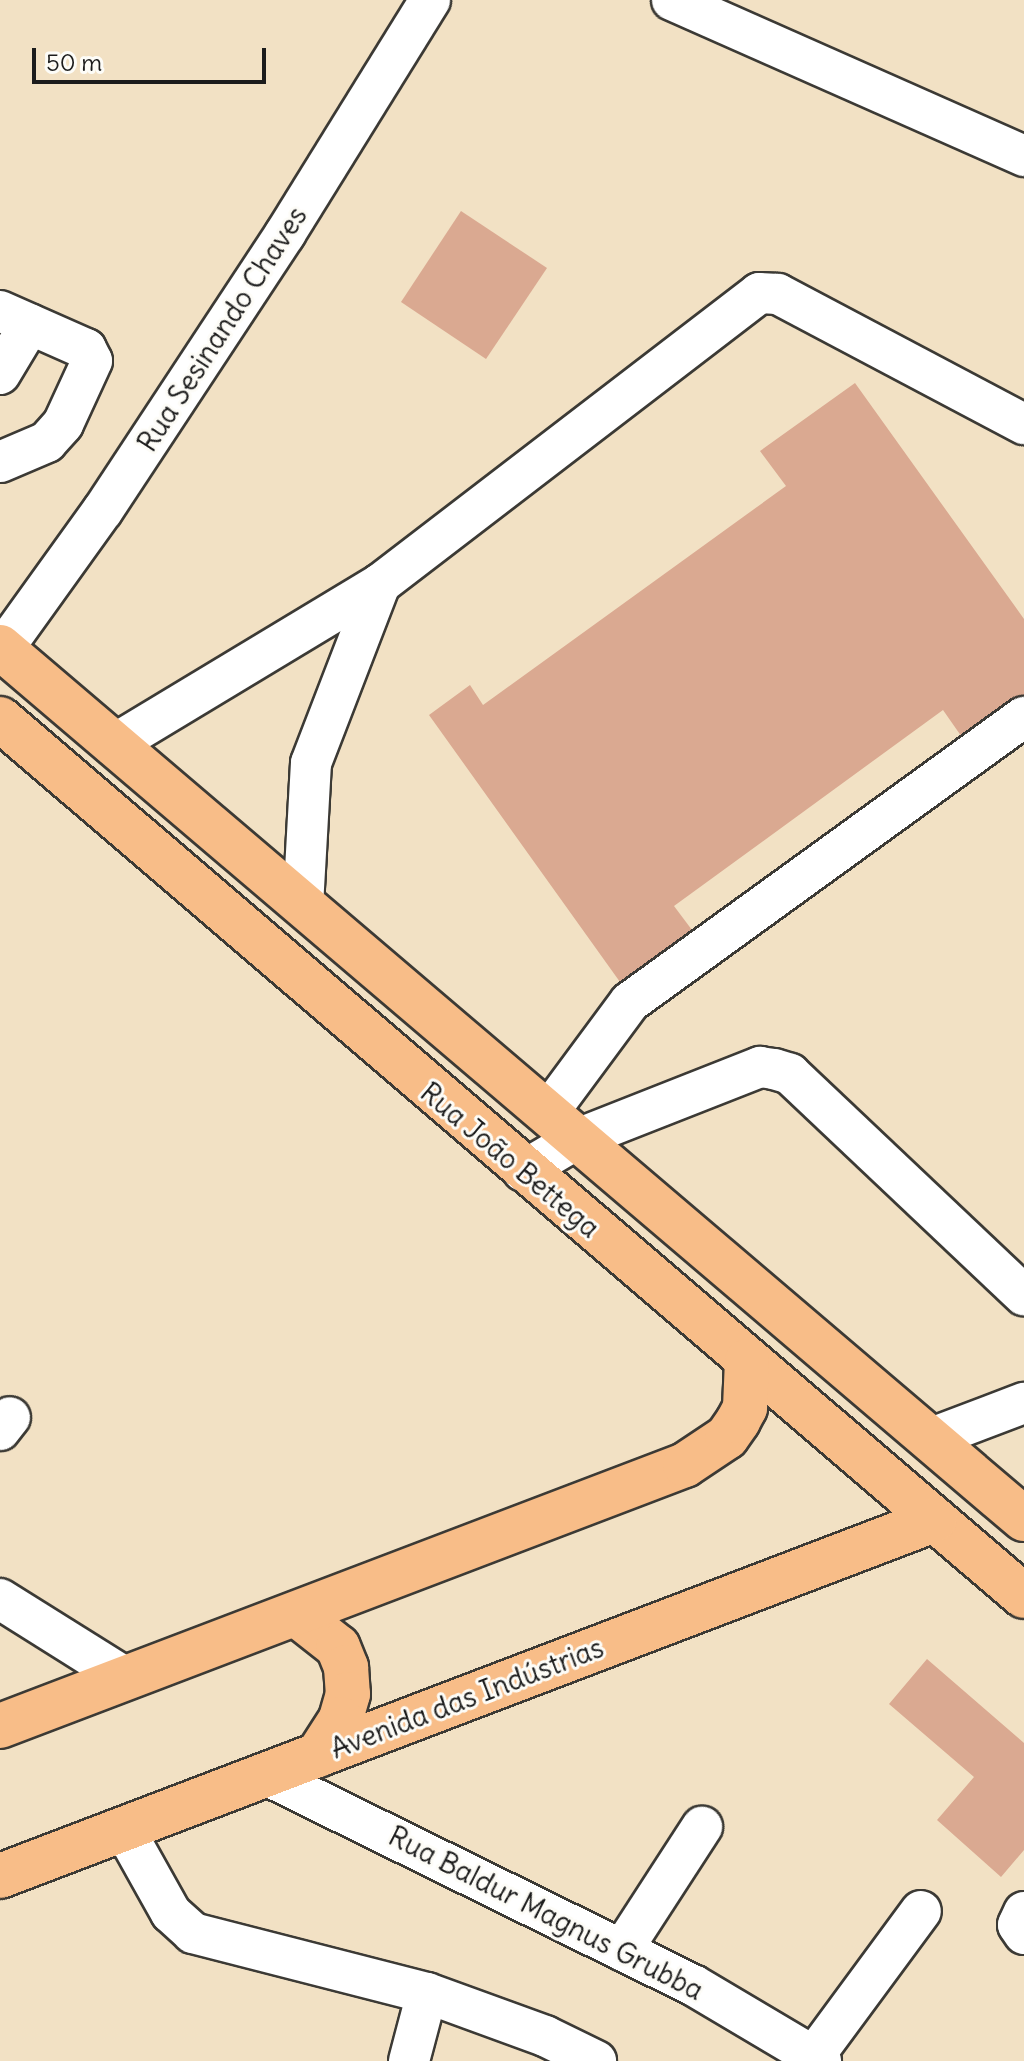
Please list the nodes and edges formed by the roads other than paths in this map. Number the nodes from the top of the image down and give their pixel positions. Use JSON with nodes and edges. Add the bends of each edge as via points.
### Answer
{"nodes":[{"id":1,"x":430,"y":0,"type":"edge"},
{"id":2,"x":679,"y":1,"type":"edge"},
{"id":3,"x":1024,"y":156,"type":"edge"},
{"id":4,"x":15,"y":317,"type":"edge"},
{"id":5,"x":0,"y":374,"type":"edge"},
{"id":6,"x":1024,"y":424,"type":"edge"},
{"id":7,"x":0,"y":462,"type":"edge"},
{"id":8,"x":380,"y":584,"type":"junction"},
{"id":9,"x":1,"y":648,"type":"edge"},
{"id":10,"x":58,"y":698,"type":"junction"},
{"id":11,"x":1024,"y":717,"type":"edge"},
{"id":12,"x":12,"y":730,"type":"edge"},
{"id":13,"x":113,"y":745,"type":"junction"},
{"id":14,"x":303,"y":906,"type":"junction"},
{"id":15,"x":562,"y":1126,"type":"junction"},
{"id":16,"x":516,"y":1165,"type":"junction"},
{"id":17,"x":1024,"y":1295,"type":"edge"},
{"id":18,"x":747,"y":1361,"type":"junction"},
{"id":19,"x":1024,"y":1403,"type":"edge"},
{"id":20,"x":929,"y":1439,"type":"junction"},
{"id":21,"x":1024,"y":1519,"type":"edge"},
{"id":22,"x":934,"y":1520,"type":"junction"},
{"id":23,"x":1024,"y":1596,"type":"edge"},
{"id":24,"x":0,"y":1599,"type":"edge"},
{"id":25,"x":296,"y":1614,"type":"junction"},
{"id":26,"x":126,"y":1678,"type":"junction"},
{"id":27,"x":0,"y":1726,"type":"edge"},
{"id":28,"x":318,"y":1755,"type":"junction"},
{"id":29,"x":266,"y":1775,"type":"junction"},
{"id":30,"x":702,"y":1827,"type":"dead end"},
{"id":31,"x":124,"y":1829,"type":"junction"},
{"id":32,"x":0,"y":1876,"type":"edge"},
{"id":33,"x":921,"y":1911,"type":"dead end"},
{"id":34,"x":1024,"y":1912,"type":"edge"},
{"id":35,"x":1024,"y":1934,"type":"edge"},
{"id":36,"x":622,"y":1950,"type":"junction"},
{"id":37,"x":427,"y":1993,"type":"junction"},
{"id":38,"x":817,"y":2058,"type":"edge"},
{"id":39,"x":409,"y":2061,"type":"edge"},
{"id":40,"x":596,"y":2061,"type":"edge"}],
"edges":[{"from":1,"to":9,"type":"street","name":"Rua Sesinando Chaves","via":[[285,234],[103,510]]},
{"from":2,"to":3,"type":"street"},
{"from":4,"to":5,"type":"street"},
{"from":4,"to":7,"type":"street","via":[[86,349],[92,361],[63,424],[47,442]]},
{"from":6,"to":8,"type":"street","via":[[778,294],[759,293]]},
{"from":8,"to":13,"type":"street"},
{"from":8,"to":14,"type":"street","via":[[311,763]]},
{"from":9,"to":10,"type":"main road","name":"Rua João Bettega"},
{"from":10,"to":12,"type":"main road"},
{"from":10,"to":13,"type":"main road","name":"Rua João Bettega"},
{"from":11,"to":15,"type":"street","via":[[630,1002]]},
{"from":12,"to":16,"type":"main road","name":"Rua João Bettega"},
{"from":13,"to":14,"type":"main road","name":"Rua João Bettega"},
{"from":14,"to":15,"type":"main road","name":"Rua João Bettega"},
{"from":15,"to":16,"type":"main road"},
{"from":15,"to":17,"type":"street","via":[[760,1067],[790,1074]]},
{"from":15,"to":20,"type":"main road","name":"Rua João Bettega"},
{"from":16,"to":18,"type":"main road","name":"Rua João Bettega"},
{"from":18,"to":22,"type":"main road","name":"Rua João Bettega"},
{"from":18,"to":25,"type":"main road","via":[[745,1408],[738,1421],[727,1437],[685,1465]]},
{"from":19,"to":20,"type":"street"},
{"from":20,"to":21,"type":"main road","name":"Rua João Bettega"},
{"from":22,"to":23,"type":"main road","name":"Rua João Bettega"},
{"from":22,"to":28,"type":"main road","name":"Avenida das Indústrias"},
{"from":24,"to":26,"type":"street"},
{"from":25,"to":26,"type":"main road"},
{"from":25,"to":28,"type":"main road","via":[[338,1647],[346,1667],[348,1694],[341,1719]]},
{"from":26,"to":27,"type":"main road"},
{"from":28,"to":29,"type":"main road","name":"Avenida das Indústrias"},
{"from":29,"to":31,"type":"main road","name":"Avenida das Indústrias"},
{"from":29,"to":36,"type":"street","name":"Rua Baldur Magnus Grubba"},
{"from":30,"to":36,"type":"street"},
{"from":31,"to":32,"type":"main road","name":"Avenida das Indústrias"},
{"from":31,"to":37,"type":"street","via":[[171,1913],[193,1933]]},
{"from":33,"to":38,"type":"street"},
{"from":34,"to":35,"type":"street","via":[[1018,1925]]},
{"from":36,"to":38,"type":"street","name":"Rua Baldur Magnus Grubba"},
{"from":37,"to":39,"type":"street"},
{"from":37,"to":40,"type":"street","via":[[545,2036]]}]}
